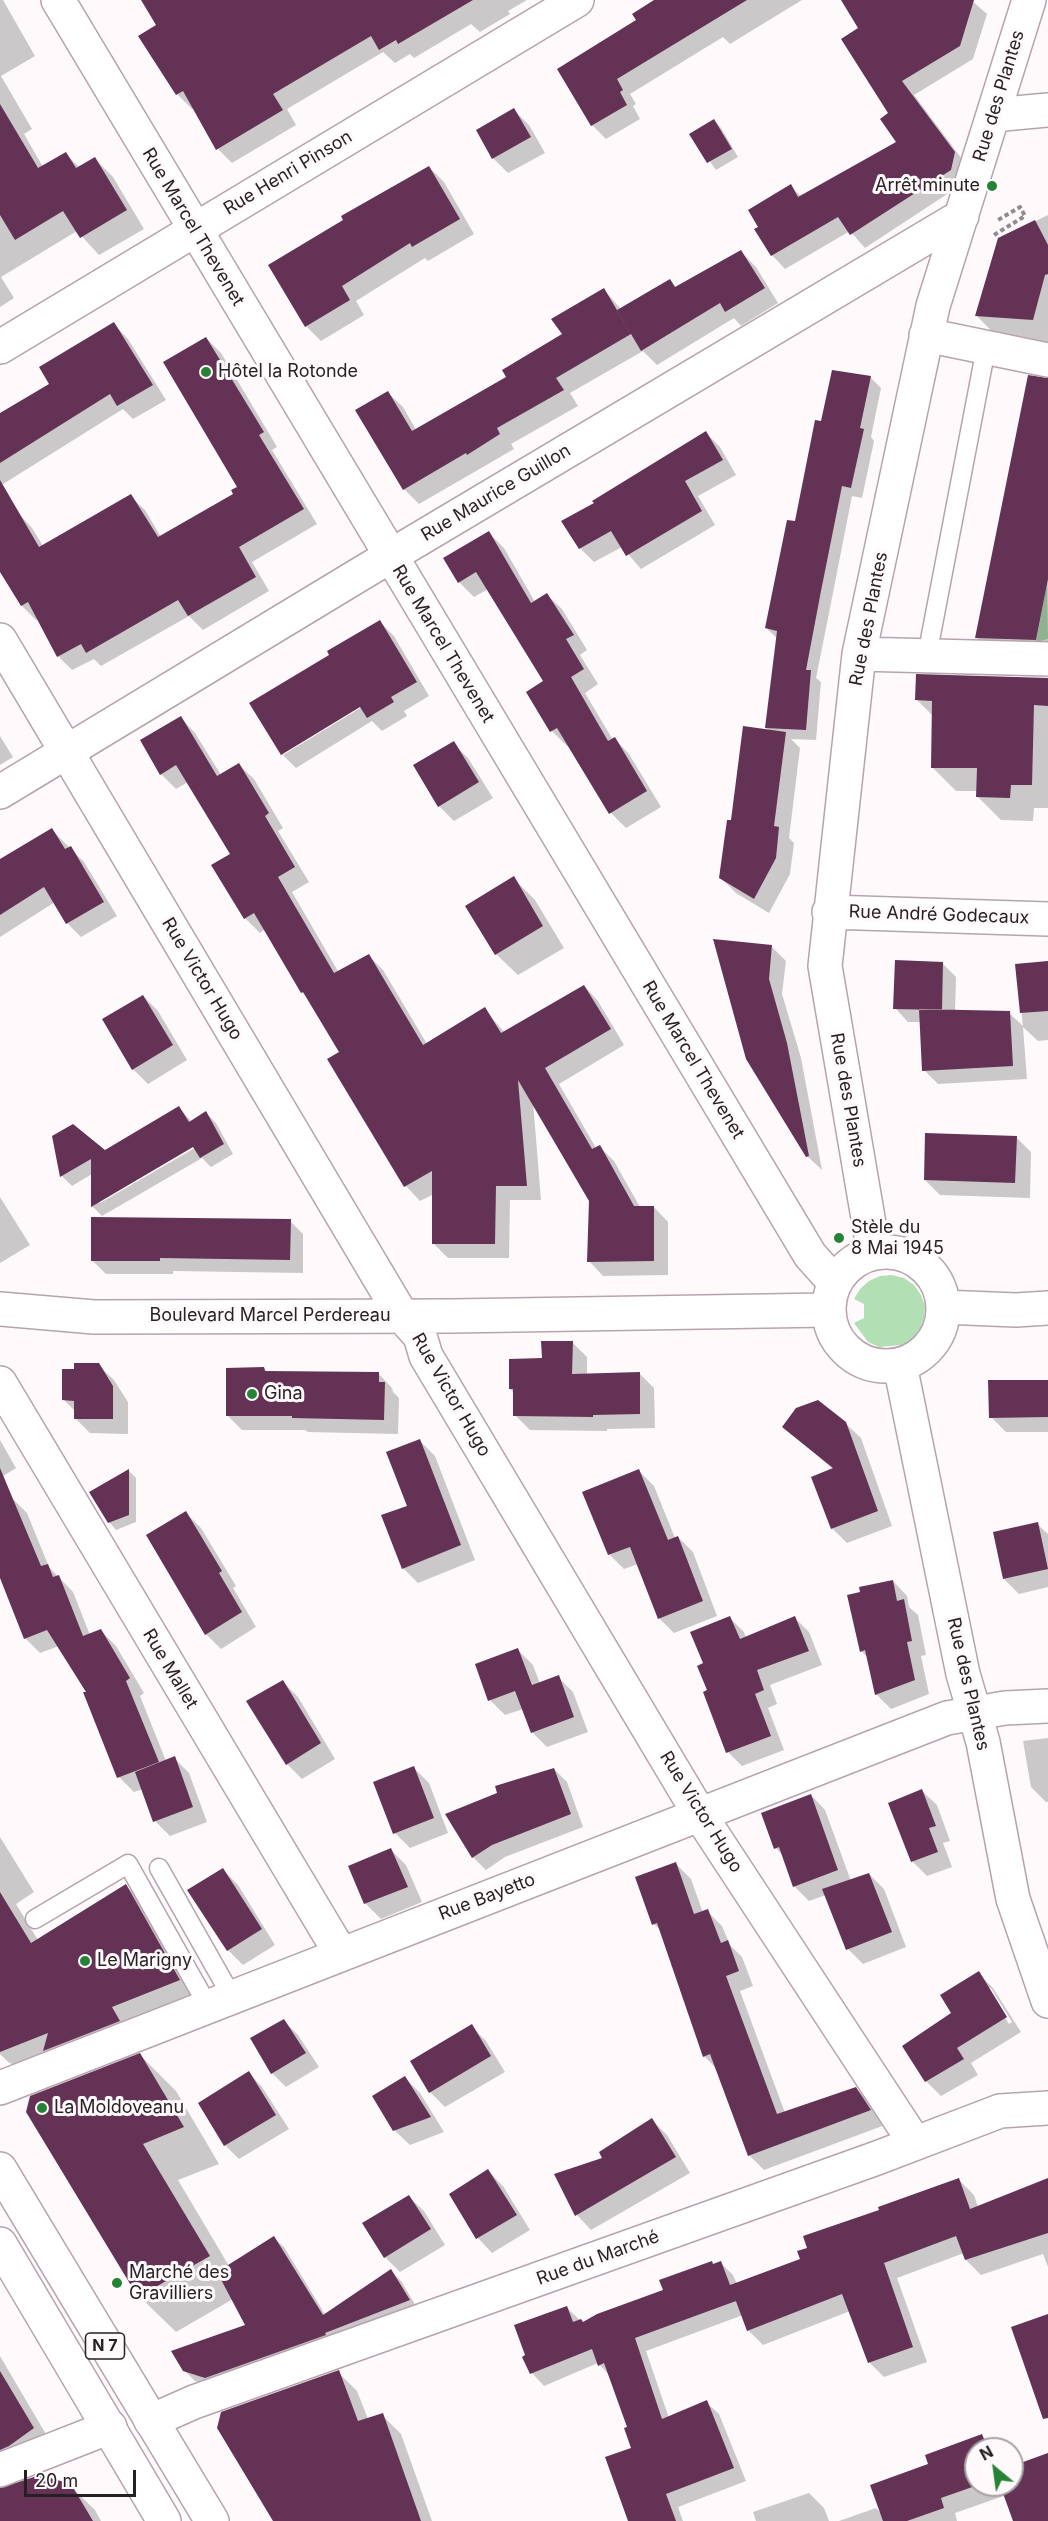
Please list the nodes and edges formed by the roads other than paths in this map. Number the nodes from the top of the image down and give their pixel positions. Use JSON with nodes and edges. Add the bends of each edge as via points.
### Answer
{"nodes":[{"id":1,"x":58,"y":0,"type":"edge"},
{"id":2,"x":577,"y":0,"type":"edge"},
{"id":3,"x":1029,"y":0,"type":"edge"},
{"id":4,"x":1048,"y":111,"type":"edge"},
{"id":5,"x":993,"y":115,"type":"junction"},
{"id":6,"x":962,"y":216,"type":"junction"},
{"id":7,"x":195,"y":230,"type":"junction"},
{"id":8,"x":926,"y":335,"type":"junction"},
{"id":9,"x":0,"y":348,"type":"edge"},
{"id":10,"x":986,"y":348,"type":"junction"},
{"id":11,"x":1048,"y":360,"type":"edge"},
{"id":12,"x":390,"y":556,"type":"junction"},
{"id":13,"x":0,"y":640,"type":"edge"},
{"id":14,"x":930,"y":640,"type":"dead end"},
{"id":15,"x":859,"y":654,"type":"junction"},
{"id":16,"x":1048,"y":659,"type":"edge"},
{"id":17,"x":67,"y":752,"type":"junction"},
{"id":18,"x":0,"y":792,"type":"edge"},
{"id":19,"x":829,"y":912,"type":"junction"},
{"id":20,"x":1048,"y":919,"type":"edge"},
{"id":21,"x":874,"y":1253,"type":"junction"},
{"id":22,"x":832,"y":1296,"type":"junction"},
{"id":23,"x":943,"y":1308,"type":"junction"},
{"id":24,"x":1048,"y":1308,"type":"edge"},
{"id":25,"x":0,"y":1309,"type":"edge"},
{"id":26,"x":402,"y":1316,"type":"junction"},
{"id":27,"x":900,"y":1365,"type":"junction"},
{"id":28,"x":0,"y":1383,"type":"edge"},
{"id":29,"x":1048,"y":1706,"type":"edge"},
{"id":30,"x":975,"y":1711,"type":"junction"},
{"id":31,"x":700,"y":1815,"type":"junction"},
{"id":32,"x":159,"y":1868,"type":"dead end"},
{"id":33,"x":34,"y":1919,"type":"dead end"},
{"id":34,"x":341,"y":1954,"type":"junction"},
{"id":35,"x":1048,"y":2001,"type":"edge"},
{"id":36,"x":220,"y":2002,"type":"junction"},
{"id":37,"x":0,"y":2088,"type":"edge"},
{"id":38,"x":1048,"y":2108,"type":"edge"},
{"id":39,"x":915,"y":2144,"type":"junction"},
{"id":40,"x":0,"y":2169,"type":"edge"},
{"id":41,"x":0,"y":2244,"type":"edge"},
{"id":42,"x":151,"y":2421,"type":"junction"},
{"id":43,"x":110,"y":2427,"type":"junction"},
{"id":44,"x":0,"y":2470,"type":"edge"},
{"id":45,"x":164,"y":2521,"type":"edge"},
{"id":46,"x":212,"y":2521,"type":"edge"}],
"edges":[{"from":1,"to":7,"type":"street","name":"Rue Marcel Thevenet"},
{"from":2,"to":7,"type":"street","name":"Rue Henri Pinson"},
{"from":3,"to":5,"type":"street","name":"Rue des Plantes"},
{"from":4,"to":5,"type":"street"},
{"from":5,"to":6,"type":"street","name":"Rue des Plantes"},
{"from":6,"to":8,"type":"street","name":"Rue des Plantes"},
{"from":6,"to":12,"type":"street","name":"Rue Maurice Guillon"},
{"from":7,"to":9,"type":"street","name":"Rue Henri Pinson"},
{"from":7,"to":12,"type":"street","name":"Rue Marcel Thevenet"},
{"from":8,"to":10,"type":"street"},
{"from":8,"to":15,"type":"street","name":"Rue des Plantes"},
{"from":10,"to":11,"type":"street"},
{"from":10,"to":14,"type":"lane"},
{"from":12,"to":17,"type":"street","name":"Rue Maurice Guillon"},
{"from":12,"to":22,"type":"street","name":"Rue Marcel Thevenet"},
{"from":13,"to":17,"type":"street","name":"Rue Victor Hugo"},
{"from":15,"to":16,"type":"street"},
{"from":15,"to":19,"type":"street","name":"Rue des Plantes"},
{"from":17,"to":18,"type":"street","name":"Rue Maurice Guillon"},
{"from":17,"to":26,"type":"street","name":"Rue Victor Hugo"},
{"from":19,"to":20,"type":"street","name":"Rue André Godecaux"},
{"from":19,"to":21,"type":"street","name":"Rue des Plantes","via":[[825,966],[828,991]]},
{"from":21,"to":22,"type":"street","via":[[852,1264]]},
{"from":21,"to":23,"type":"street","via":[[891,1252],[922,1264],[941,1291]]},
{"from":22,"to":26,"type":"street","name":"Boulevard Marcel Perdereau"},
{"from":22,"to":27,"type":"street","via":[[832,1327],[839,1342],[866,1363]]},
{"from":23,"to":24,"type":"street"},
{"from":23,"to":27,"type":"street","via":[[941,1327],[932,1344]]},
{"from":25,"to":26,"type":"street","name":"Boulevard Marcel Perdereau","via":[[94,1317]]},
{"from":26,"to":31,"type":"street","name":"Rue Victor Hugo","via":[[420,1336],[426,1356]]},
{"from":27,"to":30,"type":"street","name":"Rue des Plantes","via":[[963,1674]]},
{"from":28,"to":34,"type":"street","name":"Rue Mallet"},
{"from":29,"to":30,"type":"street","name":"Rue Bayetto"},
{"from":30,"to":31,"type":"street","name":"Rue Bayetto","via":[[947,1718]]},
{"from":30,"to":35,"type":"street","name":"Rue des Plantes","via":[[1013,1899]]},
{"from":31,"to":34,"type":"street","name":"Rue Bayetto"},
{"from":31,"to":39,"type":"street","name":"Rue Victor Hugo"},
{"from":32,"to":36,"type":"lane"},
{"from":33,"to":36,"type":"lane","via":[[128,1864]]},
{"from":34,"to":36,"type":"street","name":"Rue Bayetto"},
{"from":36,"to":37,"type":"street","name":"Rue Bayetto"},
{"from":38,"to":39,"type":"street","name":"Rue du Marché","via":[[1000,2111]]},
{"from":39,"to":42,"type":"street","name":"Rue du Marché","via":[[194,2402]]},
{"from":40,"to":42,"type":"street","number":"N 7"},
{"from":41,"to":43,"type":"street","number":"N 7"},
{"from":42,"to":46,"type":"street","number":"N 7"},
{"from":43,"to":44,"type":"street"},
{"from":43,"to":45,"type":"street","number":"N 7"}]}
